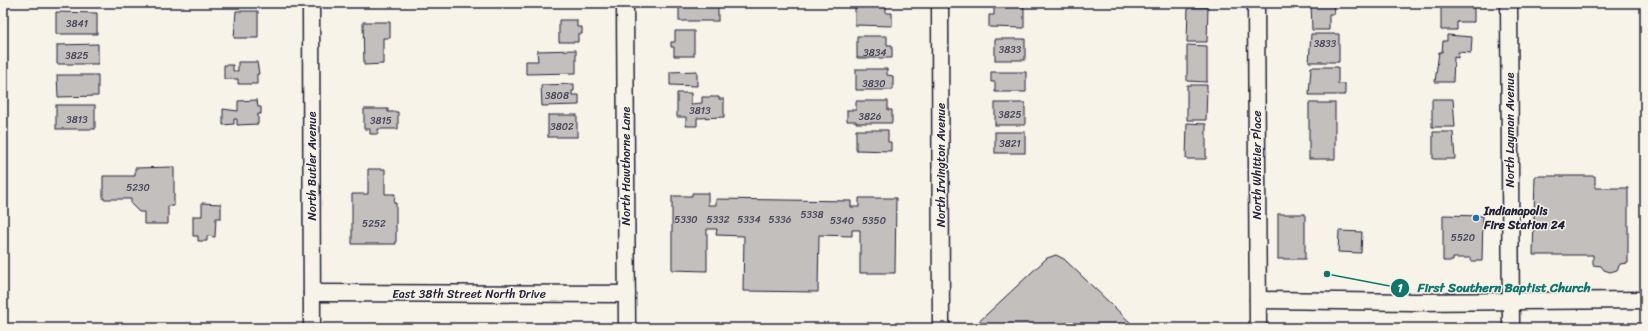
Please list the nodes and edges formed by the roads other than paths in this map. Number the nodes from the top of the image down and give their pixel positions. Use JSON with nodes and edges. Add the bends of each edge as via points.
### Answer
{"nodes":[{"id":1,"x":311,"y":3,"type":"edge"},
{"id":2,"x":625,"y":3,"type":"edge"},
{"id":3,"x":940,"y":3,"type":"edge"},
{"id":4,"x":1256,"y":3,"type":"edge"},
{"id":5,"x":1509,"y":3,"type":"edge"},
{"id":6,"x":312,"y":293,"type":"junction"},
{"id":7,"x":627,"y":294,"type":"junction"},
{"id":8,"x":1258,"y":300,"type":"junction"},
{"id":9,"x":1645,"y":300,"type":"edge"},
{"id":10,"x":1511,"y":301,"type":"junction"},
{"id":11,"x":312,"y":328,"type":"edge"},
{"id":12,"x":627,"y":328,"type":"edge"},
{"id":13,"x":942,"y":328,"type":"edge"},
{"id":14,"x":1258,"y":328,"type":"edge"},
{"id":15,"x":1511,"y":328,"type":"edge"}],
"edges":[{"from":1,"to":6,"type":"street","name":"North Butler Avenue"},
{"from":2,"to":7,"type":"street","name":"North Hawthorne Lane"},
{"from":3,"to":13,"type":"street","name":"North Irvington Avenue"},
{"from":4,"to":8,"type":"street","name":"North Whittier Place"},
{"from":5,"to":10,"type":"street","name":"North Layman Avenue"},
{"from":6,"to":7,"type":"street","name":"East 38th Street North Drive"},
{"from":6,"to":11,"type":"street","name":"North Butler Avenue"},
{"from":7,"to":12,"type":"street","name":"North Hawthorne Lane"},
{"from":8,"to":10,"type":"street"},
{"from":8,"to":14,"type":"street","name":"North Whittier Place"},
{"from":9,"to":10,"type":"street"},
{"from":10,"to":15,"type":"street","name":"North Layman Avenue"}]}
